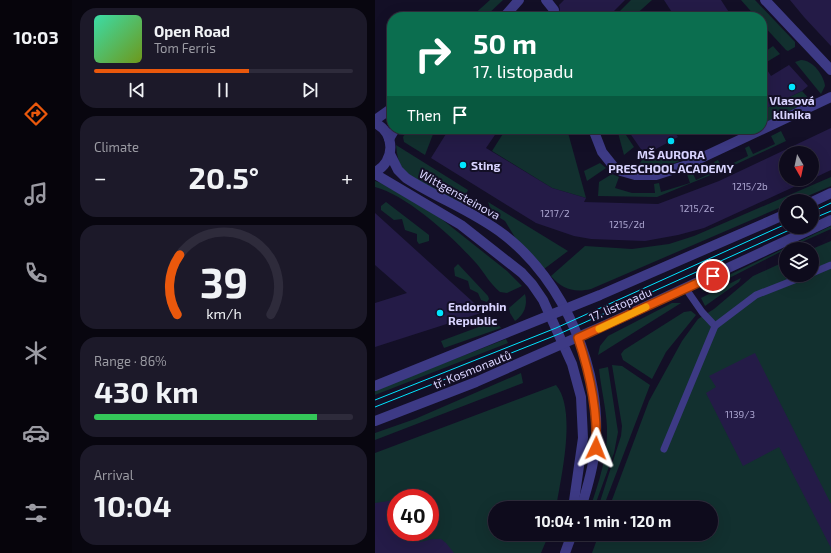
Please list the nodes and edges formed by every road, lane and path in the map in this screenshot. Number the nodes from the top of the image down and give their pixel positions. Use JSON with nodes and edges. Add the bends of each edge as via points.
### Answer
{"nodes":[{"id":1,"x":519,"y":0,"type":"edge"},
{"id":2,"x":545,"y":0,"type":"edge"},
{"id":3,"x":765,"y":0,"type":"edge"},
{"id":4,"x":554,"y":10,"type":"dead end"},
{"id":5,"x":508,"y":12,"type":"edge"},
{"id":6,"x":831,"y":70,"type":"edge"},
{"id":7,"x":831,"y":97,"type":"edge"},
{"id":8,"x":387,"y":112,"type":"edge"},
{"id":9,"x":375,"y":122,"type":"edge"},
{"id":10,"x":767,"y":127,"type":"edge"},
{"id":11,"x":392,"y":134,"type":"edge"},
{"id":12,"x":595,"y":134,"type":"edge"},
{"id":13,"x":753,"y":134,"type":"edge"},
{"id":14,"x":389,"y":139,"type":"junction"},
{"id":15,"x":390,"y":154,"type":"junction"},
{"id":16,"x":375,"y":173,"type":"edge"},
{"id":17,"x":831,"y":193,"type":"edge"},
{"id":18,"x":819,"y":199,"type":"edge"},
{"id":19,"x":779,"y":217,"type":"edge"},
{"id":20,"x":831,"y":220,"type":"edge"},
{"id":21,"x":831,"y":265,"type":"edge"},
{"id":22,"x":819,"y":270,"type":"edge"},
{"id":23,"x":790,"y":282,"type":"edge"},
{"id":24,"x":686,"y":289,"type":"junction"},
{"id":25,"x":566,"y":309,"type":"junction"},
{"id":26,"x":551,"y":315,"type":"junction"},
{"id":27,"x":715,"y":326,"type":"junction"},
{"id":28,"x":578,"y":338,"type":"junction"},
{"id":29,"x":563,"y":344,"type":"junction"},
{"id":30,"x":375,"y":386,"type":"edge"},
{"id":31,"x":375,"y":421,"type":"edge"},
{"id":32,"x":664,"y":449,"type":"dead end"},
{"id":33,"x":574,"y":501,"type":"edge"},
{"id":34,"x":583,"y":501,"type":"edge"},
{"id":35,"x":566,"y":541,"type":"edge"},
{"id":36,"x":568,"y":541,"type":"edge"},
{"id":37,"x":564,"y":553,"type":"edge"}],
"edges":[{"from":1,"to":5,"type":"street"},
{"from":2,"to":4,"type":"street"},
{"from":3,"to":6,"type":"street"},
{"from":7,"to":10,"type":"street"},
{"from":8,"to":9,"type":"street"},
{"from":9,"to":14,"type":"street","via":[[383,128]]},
{"from":11,"to":14,"type":"street"},
{"from":12,"to":13,"type":"street","via":[[602,152],[614,167],[635,175],[657,175],[691,163]]},
{"from":14,"to":15,"type":"street","name":"Wittgensteinova"},
{"from":15,"to":16,"type":"street","name":"Wittgensteinova"},
{"from":15,"to":25,"type":"street","name":"Wittgensteinova","via":[[405,178],[469,212],[512,241],[543,274]]},
{"from":16,"to":26,"type":"street","name":"Wittgensteinova","via":[[448,216],[485,243],[532,284]]},
{"from":17,"to":18,"type":"street"},
{"from":19,"to":25,"type":"street","name":"17. listopadu"},
{"from":20,"to":24,"type":"street","name":"17. listopadu"},
{"from":21,"to":22,"type":"lane"},
{"from":23,"to":27,"type":"lane","via":[[756,296]]},
{"from":24,"to":27,"type":"lane"},
{"from":24,"to":28,"type":"street","name":"17. listopadu"},
{"from":25,"to":26,"type":"street","name":"tř. Kosmonautů"},
{"from":25,"to":28,"type":"street","name":"Wittgensteinova"},
{"from":26,"to":29,"type":"street"},
{"from":26,"to":30,"type":"street","name":"tř. Kosmonautů"},
{"from":27,"to":32,"type":"lane"},
{"from":28,"to":29,"type":"street","name":"tř. Kosmonautů"},
{"from":28,"to":34,"type":"street","via":[[590,376],[596,416],[596,448]]},
{"from":29,"to":31,"type":"street","name":"tř. Kosmonautů","via":[[476,382]]},
{"from":29,"to":33,"type":"street","via":[[575,373],[583,408],[582,454]]},
{"from":35,"to":37,"type":"street"},
{"from":36,"to":37,"type":"street"}]}
